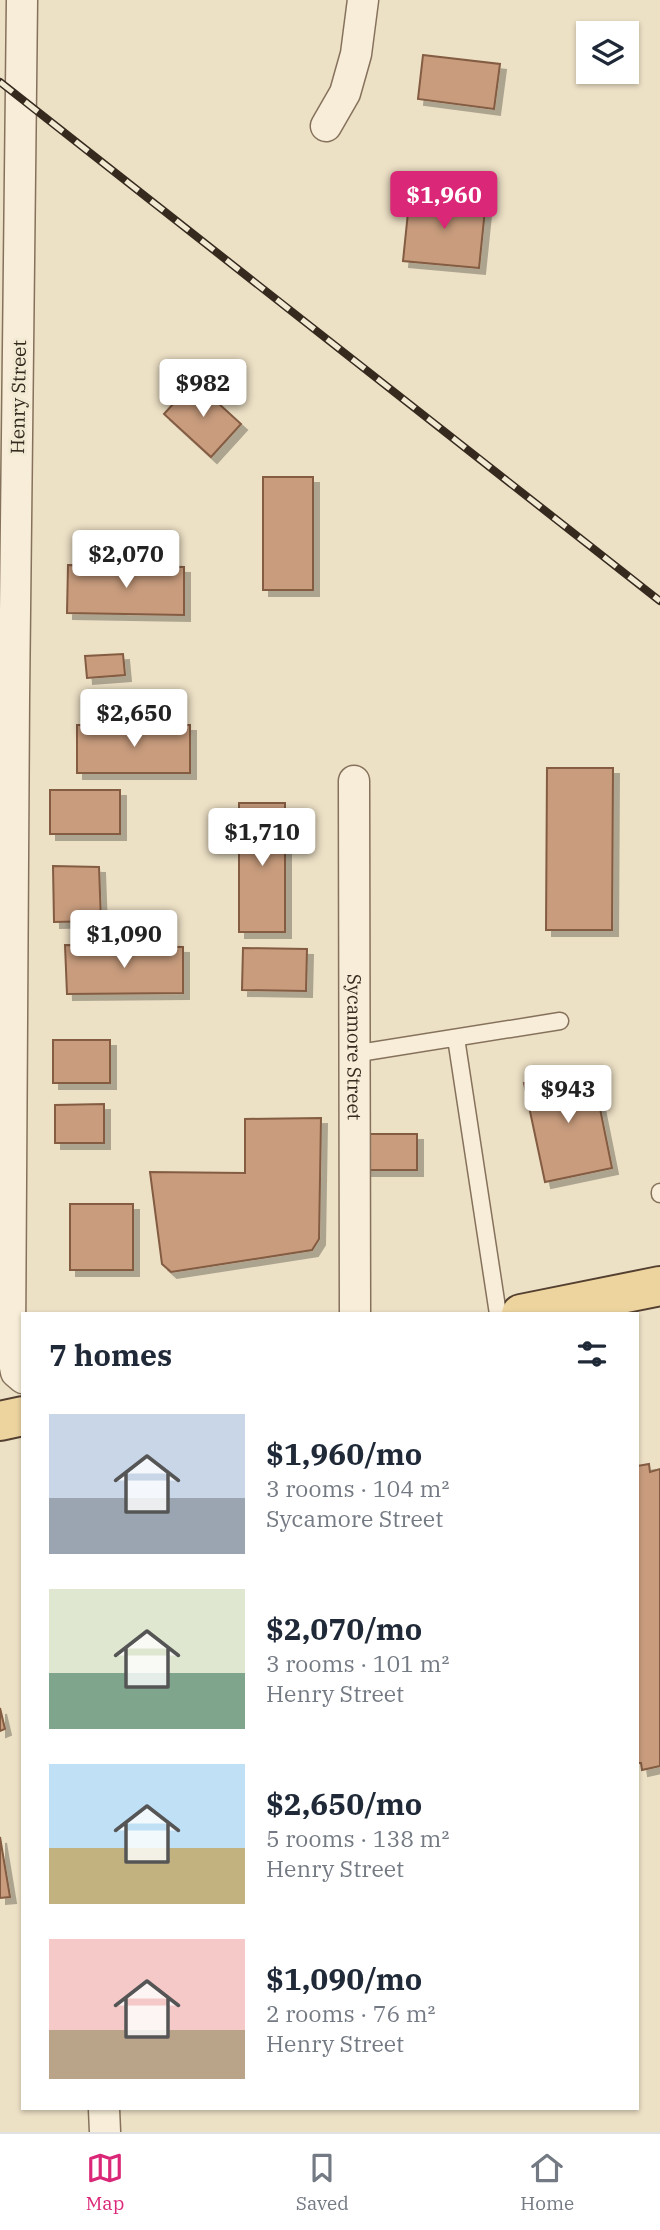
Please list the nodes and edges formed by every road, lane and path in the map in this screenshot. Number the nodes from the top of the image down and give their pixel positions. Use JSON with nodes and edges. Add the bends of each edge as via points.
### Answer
{"nodes":[{"id":1,"x":22,"y":0,"type":"edge"},
{"id":2,"x":363,"y":0,"type":"edge"},
{"id":3,"x":326,"y":126,"type":"dead end"},
{"id":4,"x":354,"y":781,"type":"dead end"},
{"id":5,"x":560,"y":1021,"type":"dead end"},
{"id":6,"x":456,"y":1038,"type":"junction"},
{"id":7,"x":353,"y":1054,"type":"junction"},
{"id":8,"x":660,"y":1286,"type":"edge"},
{"id":9,"x":355,"y":1312,"type":"edge"},
{"id":10,"x":498,"y":1312,"type":"edge"},
{"id":11,"x":531,"y":1312,"type":"edge"},
{"id":12,"x":21,"y":1376,"type":"edge"},
{"id":13,"x":21,"y":1416,"type":"edge"},
{"id":14,"x":0,"y":1421,"type":"edge"},
{"id":15,"x":104,"y":2110,"type":"edge"},
{"id":16,"x":105,"y":2132,"type":"edge"}],
"edges":[{"from":1,"to":12,"type":"street","name":"Henry Street","via":[[10,1342]]},
{"from":2,"to":3,"type":"street","via":[[345,93]]},
{"from":4,"to":7,"type":"street","name":"Sycamore Street"},
{"from":5,"to":6,"type":"lane"},
{"from":6,"to":7,"type":"lane"},
{"from":6,"to":10,"type":"lane"},
{"from":7,"to":9,"type":"street","name":"Sycamore Street"},
{"from":8,"to":11,"type":"main road"},
{"from":13,"to":14,"type":"main road"},
{"from":15,"to":16,"type":"street"}]}
